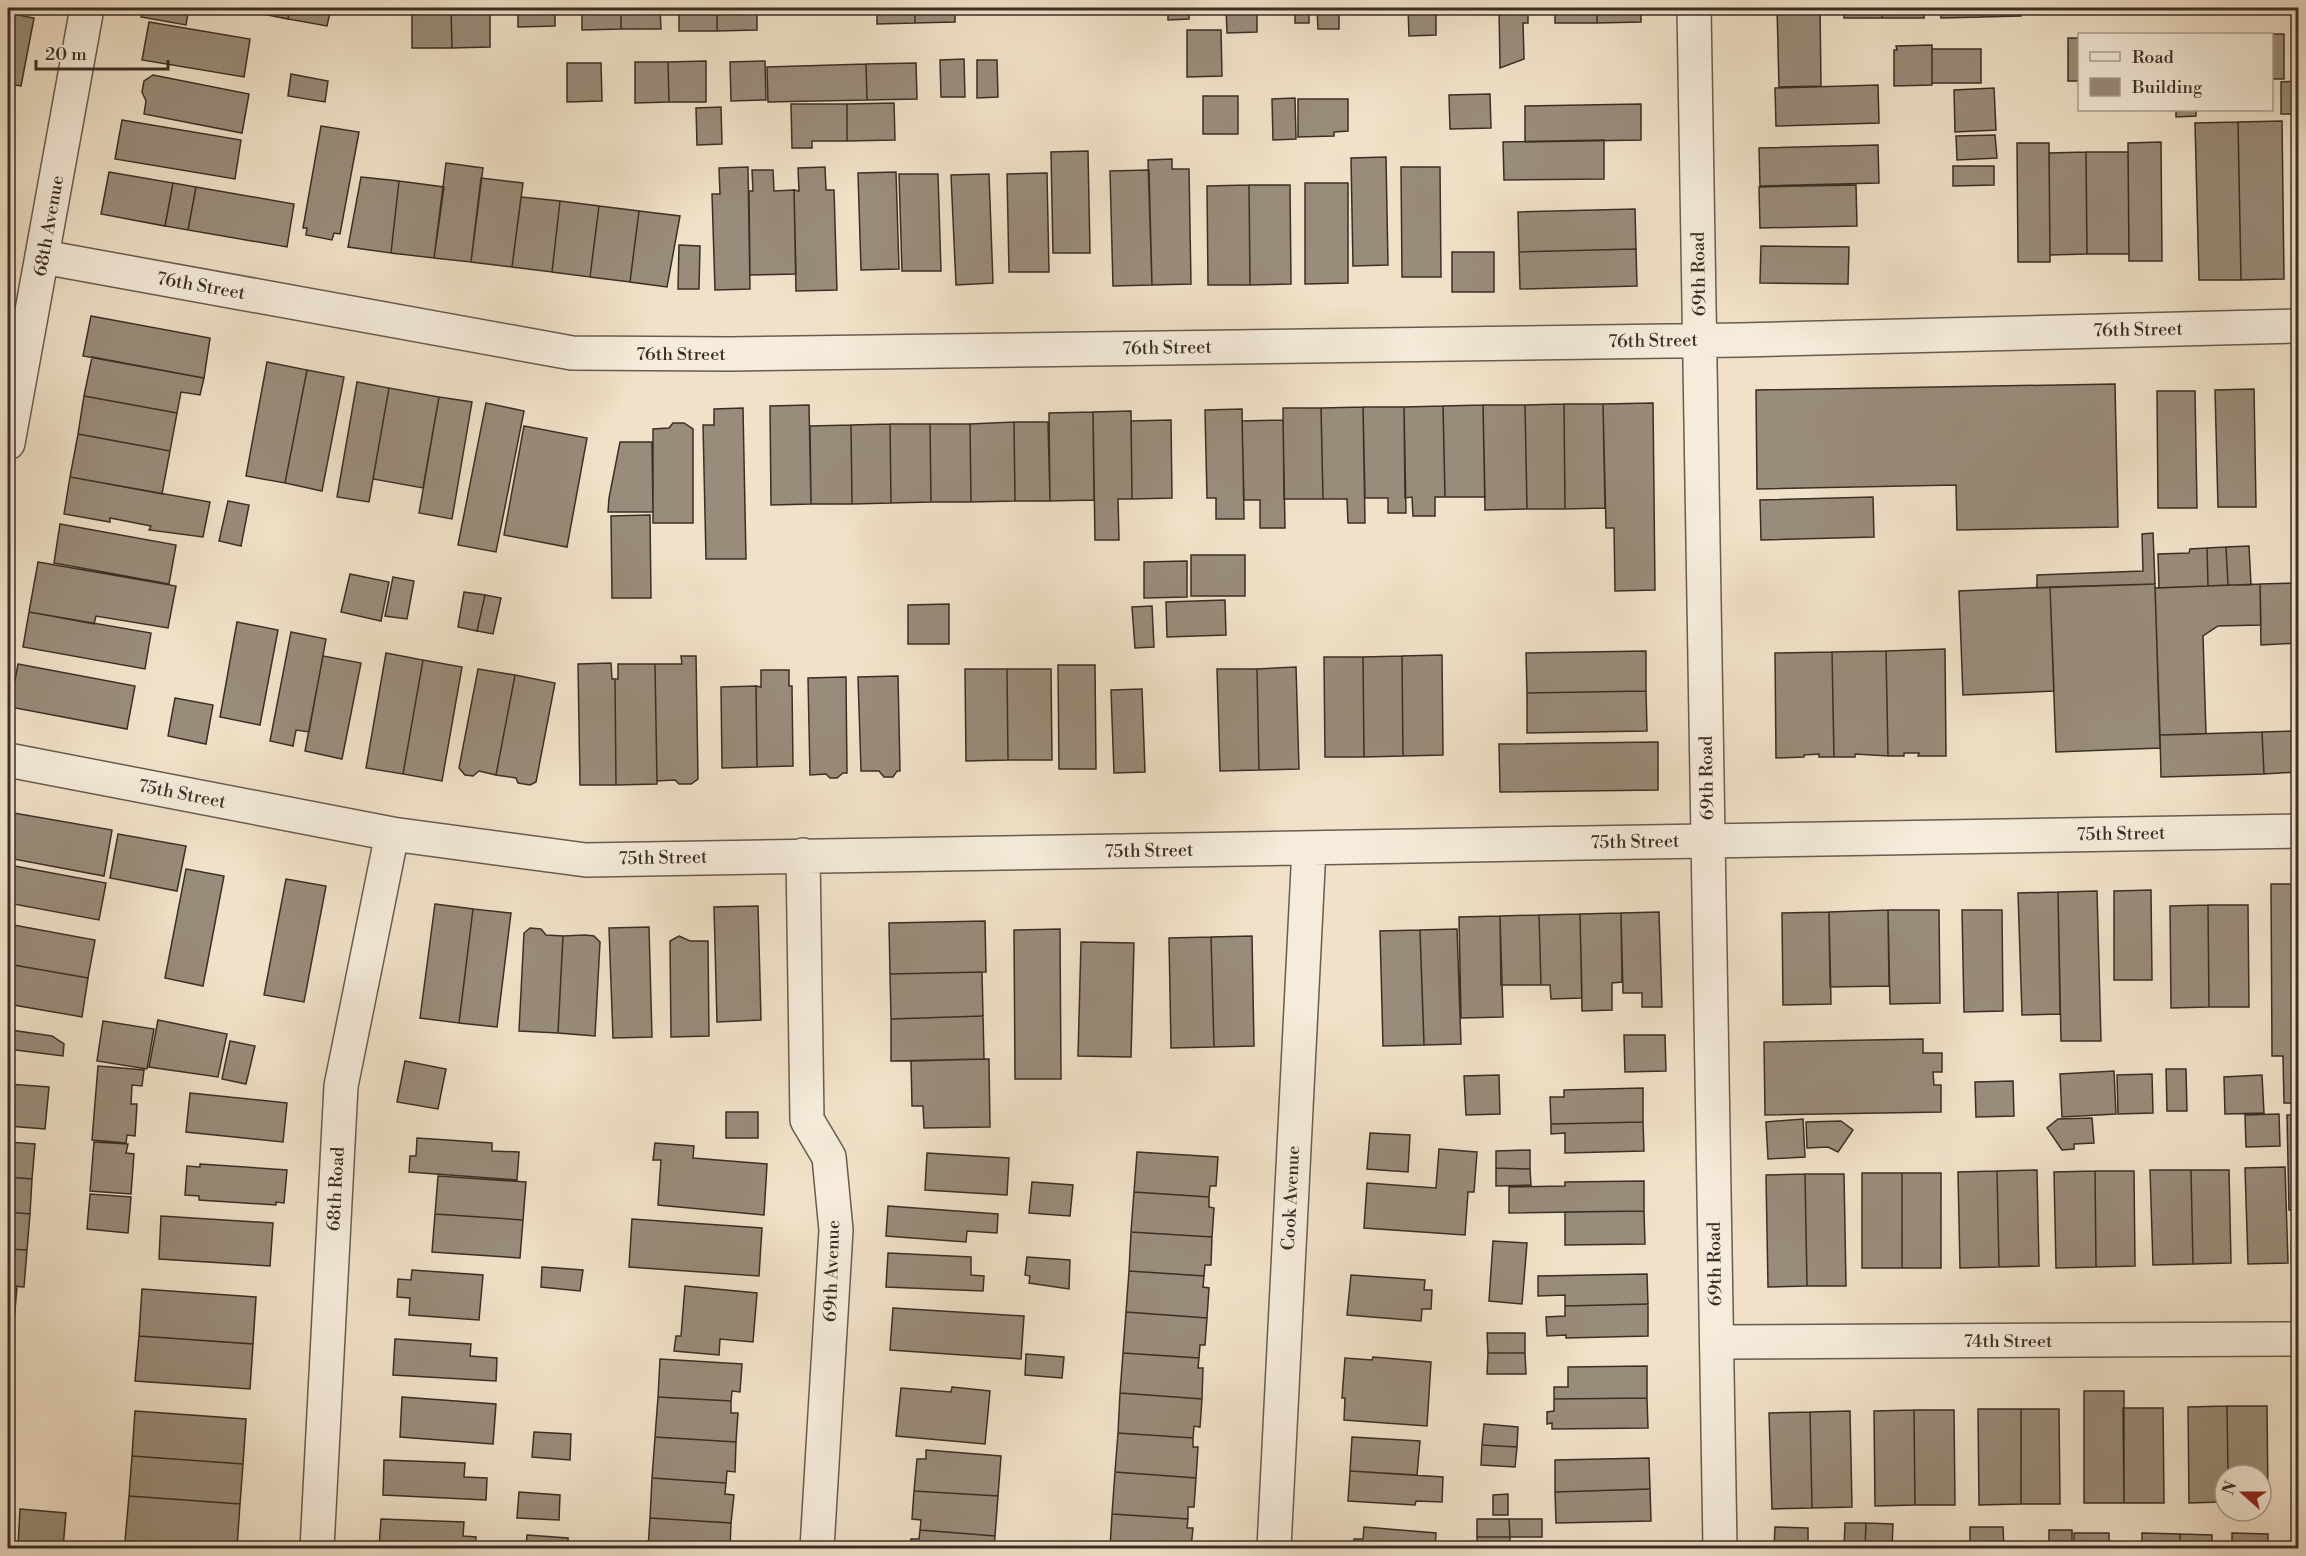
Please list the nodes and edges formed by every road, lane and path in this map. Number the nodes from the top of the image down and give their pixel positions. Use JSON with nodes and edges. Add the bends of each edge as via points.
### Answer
{"nodes":[{"id":1,"x":87,"y":8,"type":"edge"},
{"id":2,"x":1694,"y":8,"type":"edge"},
{"id":3,"x":43,"y":257,"type":"junction"},
{"id":4,"x":2298,"y":326,"type":"edge"},
{"id":5,"x":1700,"y":340,"type":"junction"},
{"id":6,"x":8,"y":443,"type":"edge"},
{"id":7,"x":8,"y":760,"type":"edge"},
{"id":8,"x":2298,"y":831,"type":"edge"},
{"id":9,"x":392,"y":834,"type":"junction"},
{"id":10,"x":1708,"y":840,"type":"junction"},
{"id":11,"x":1309,"y":849,"type":"junction"},
{"id":12,"x":803,"y":855,"type":"junction"},
{"id":13,"x":2298,"y":1339,"type":"edge"},
{"id":14,"x":1717,"y":1342,"type":"junction"},
{"id":15,"x":317,"y":1548,"type":"edge"},
{"id":16,"x":817,"y":1548,"type":"edge"},
{"id":17,"x":1274,"y":1548,"type":"edge"},
{"id":18,"x":1720,"y":1548,"type":"edge"}],
"edges":[{"from":1,"to":3,"type":"street","name":"68th Avenue"},
{"from":2,"to":5,"type":"street","name":"69th Road"},
{"from":3,"to":5,"type":"street","name":"76th Street","via":[[572,353]]},
{"from":3,"to":6,"type":"street","name":"68th Avenue"},
{"from":4,"to":5,"type":"street","name":"76th Street"},
{"from":5,"to":10,"type":"street","name":"69th Road"},
{"from":7,"to":9,"type":"street","name":"75th Street"},
{"from":8,"to":10,"type":"street","name":"75th Street"},
{"from":9,"to":12,"type":"street","name":"75th Street","via":[[586,860]]},
{"from":9,"to":15,"type":"street","name":"68th Road","via":[[341,1086]]},
{"from":10,"to":11,"type":"street","name":"75th Street"},
{"from":10,"to":14,"type":"street","name":"69th Road"},
{"from":11,"to":12,"type":"street","name":"75th Street"},
{"from":11,"to":17,"type":"street","name":"Cook Avenue"},
{"from":12,"to":16,"type":"street","name":"69th Avenue","via":[[807,1120],[829,1157],[836,1230]]},
{"from":13,"to":14,"type":"street","name":"74th Street"},
{"from":14,"to":18,"type":"street","name":"69th Road"}]}
